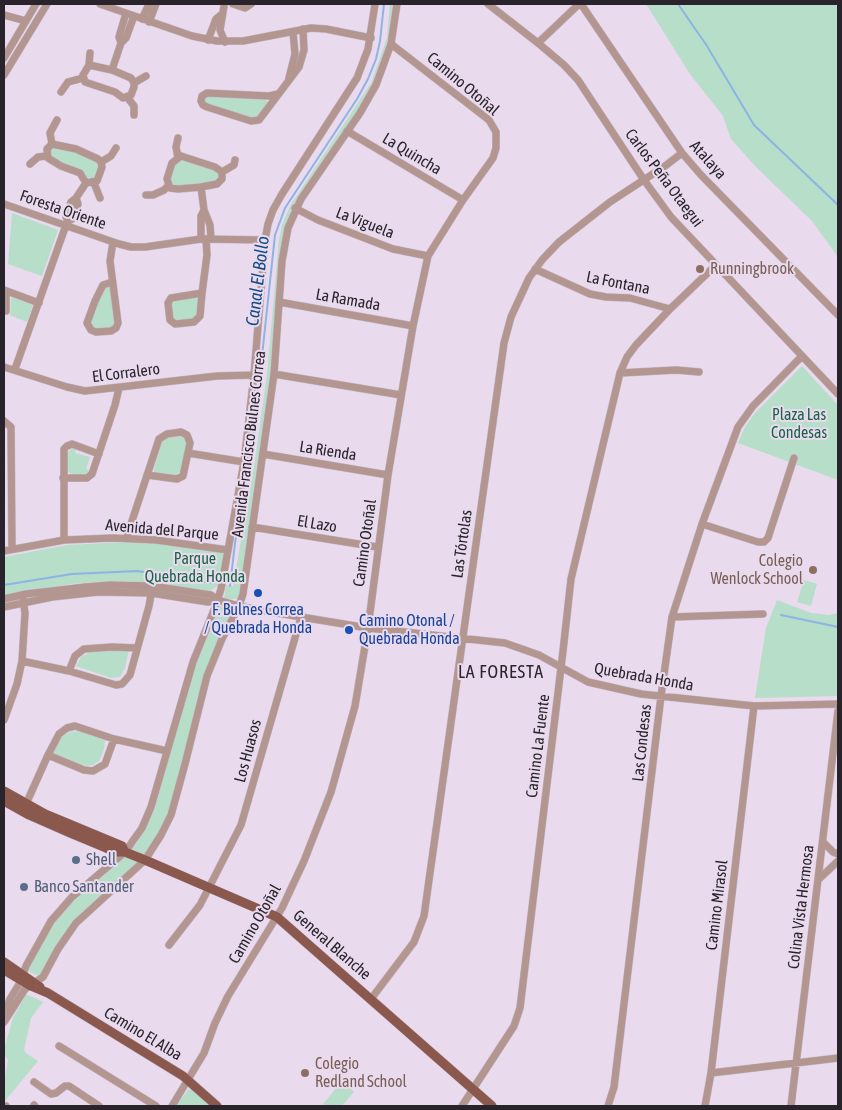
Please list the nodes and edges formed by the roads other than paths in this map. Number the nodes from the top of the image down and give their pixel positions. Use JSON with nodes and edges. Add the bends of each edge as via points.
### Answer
{"nodes":[{"id":1,"x":36,"y":4,"type":"edge"},
{"id":2,"x":47,"y":4,"type":"edge"},
{"id":3,"x":100,"y":4,"type":"edge"},
{"id":4,"x":149,"y":4,"type":"edge"},
{"id":5,"x":156,"y":4,"type":"edge"},
{"id":6,"x":227,"y":4,"type":"edge"},
{"id":7,"x":251,"y":4,"type":"edge"},
{"id":8,"x":375,"y":4,"type":"edge"},
{"id":9,"x":397,"y":4,"type":"edge"},
{"id":10,"x":488,"y":4,"type":"edge"},
{"id":11,"x":580,"y":4,"type":"edge"},
{"id":12,"x":126,"y":13,"type":"junction"},
{"id":13,"x":222,"y":14,"type":"junction"},
{"id":14,"x":4,"y":15,"type":"edge"},
{"id":15,"x":134,"y":16,"type":"junction"},
{"id":16,"x":26,"y":21,"type":"junction"},
{"id":17,"x":146,"y":21,"type":"junction"},
{"id":18,"x":303,"y":29,"type":"junction"},
{"id":19,"x":293,"y":32,"type":"junction"},
{"id":20,"x":371,"y":38,"type":"junction"},
{"id":21,"x":208,"y":40,"type":"junction"},
{"id":22,"x":226,"y":42,"type":"junction"},
{"id":23,"x":538,"y":43,"type":"junction"},
{"id":24,"x":122,"y":44,"type":"junction"},
{"id":25,"x":391,"y":44,"type":"junction"},
{"id":26,"x":90,"y":53,"type":"dead end"},
{"id":27,"x":4,"y":58,"type":"edge"},
{"id":28,"x":89,"y":65,"type":"junction"},
{"id":29,"x":112,"y":70,"type":"junction"},
{"id":30,"x":4,"y":75,"type":"edge"},
{"id":31,"x":146,"y":76,"type":"dead end"},
{"id":32,"x":83,"y":78,"type":"junction"},
{"id":33,"x":288,"y":81,"type":"junction"},
{"id":34,"x":134,"y":83,"type":"junction"},
{"id":35,"x":60,"y":92,"type":"dead end"},
{"id":36,"x":278,"y":94,"type":"junction"},
{"id":37,"x":263,"y":95,"type":"junction"},
{"id":38,"x":127,"y":97,"type":"junction"},
{"id":39,"x":270,"y":105,"type":"junction"},
{"id":40,"x":134,"y":114,"type":"dead end"},
{"id":41,"x":57,"y":120,"type":"dead end"},
{"id":42,"x":347,"y":131,"type":"junction"},
{"id":43,"x":178,"y":138,"type":"dead end"},
{"id":44,"x":52,"y":144,"type":"junction"},
{"id":45,"x":116,"y":148,"type":"dead end"},
{"id":46,"x":682,"y":153,"type":"junction"},
{"id":47,"x":46,"y":156,"type":"junction"},
{"id":48,"x":178,"y":158,"type":"junction"},
{"id":49,"x":235,"y":160,"type":"dead end"},
{"id":50,"x":101,"y":162,"type":"junction"},
{"id":51,"x":30,"y":164,"type":"dead end"},
{"id":52,"x":222,"y":172,"type":"junction"},
{"id":53,"x":644,"y":180,"type":"junction"},
{"id":54,"x":90,"y":183,"type":"junction"},
{"id":55,"x":168,"y":186,"type":"junction"},
{"id":56,"x":201,"y":187,"type":"junction"},
{"id":57,"x":146,"y":195,"type":"dead end"},
{"id":58,"x":100,"y":198,"type":"dead end"},
{"id":59,"x":462,"y":200,"type":"junction"},
{"id":60,"x":4,"y":204,"type":"edge"},
{"id":61,"x":295,"y":208,"type":"junction"},
{"id":62,"x":67,"y":223,"type":"junction"},
{"id":63,"x":206,"y":239,"type":"junction"},
{"id":64,"x":265,"y":240,"type":"junction"},
{"id":65,"x":112,"y":242,"type":"junction"},
{"id":66,"x":428,"y":256,"type":"junction"},
{"id":67,"x":716,"y":266,"type":"junction"},
{"id":68,"x":535,"y":269,"type":"junction"},
{"id":69,"x":112,"y":282,"type":"junction"},
{"id":70,"x":5,"y":291,"type":"edge"},
{"id":71,"x":202,"y":293,"type":"junction"},
{"id":72,"x":279,"y":302,"type":"junction"},
{"id":73,"x":39,"y":303,"type":"junction"},
{"id":74,"x":670,"y":309,"type":"junction"},
{"id":75,"x":6,"y":311,"type":"dead end"},
{"id":76,"x":838,"y":315,"type":"edge"},
{"id":77,"x":413,"y":326,"type":"junction"},
{"id":78,"x":802,"y":356,"type":"junction"},
{"id":79,"x":4,"y":366,"type":"edge"},
{"id":80,"x":15,"y":369,"type":"junction"},
{"id":81,"x":698,"y":372,"type":"dead end"},
{"id":82,"x":620,"y":373,"type":"junction"},
{"id":83,"x":274,"y":374,"type":"junction"},
{"id":84,"x":254,"y":375,"type":"junction"},
{"id":85,"x":119,"y":388,"type":"junction"},
{"id":86,"x":838,"y":394,"type":"edge"},
{"id":87,"x":401,"y":395,"type":"junction"},
{"id":88,"x":4,"y":422,"type":"edge"},
{"id":89,"x":188,"y":453,"type":"junction"},
{"id":90,"x":99,"y":454,"type":"junction"},
{"id":91,"x":263,"y":454,"type":"junction"},
{"id":92,"x":794,"y":458,"type":"dead end"},
{"id":93,"x":244,"y":462,"type":"junction"},
{"id":94,"x":147,"y":475,"type":"junction"},
{"id":95,"x":388,"y":475,"type":"junction"},
{"id":96,"x":63,"y":478,"type":"junction"},
{"id":97,"x":7,"y":493,"type":"edge"},
{"id":98,"x":702,"y":524,"type":"junction"},
{"id":99,"x":252,"y":528,"type":"junction"},
{"id":100,"x":127,"y":538,"type":"junction"},
{"id":101,"x":64,"y":540,"type":"junction"},
{"id":102,"x":378,"y":547,"type":"junction"},
{"id":103,"x":12,"y":549,"type":"junction"},
{"id":104,"x":228,"y":550,"type":"junction"},
{"id":105,"x":4,"y":551,"type":"edge"},
{"id":106,"x":152,"y":590,"type":"junction"},
{"id":107,"x":4,"y":599,"type":"edge"},
{"id":108,"x":23,"y":599,"type":"junction"},
{"id":109,"x":218,"y":600,"type":"junction"},
{"id":110,"x":239,"y":606,"type":"junction"},
{"id":111,"x":4,"y":607,"type":"edge"},
{"id":112,"x":763,"y":614,"type":"dead end"},
{"id":113,"x":672,"y":617,"type":"junction"},
{"id":114,"x":301,"y":618,"type":"junction"},
{"id":115,"x":368,"y":628,"type":"junction"},
{"id":116,"x":462,"y":638,"type":"junction"},
{"id":117,"x":137,"y":648,"type":"junction"},
{"id":118,"x":22,"y":661,"type":"junction"},
{"id":119,"x":561,"y":667,"type":"junction"},
{"id":120,"x":69,"y":671,"type":"junction"},
{"id":121,"x":661,"y":696,"type":"junction"},
{"id":122,"x":838,"y":704,"type":"edge"},
{"id":123,"x":754,"y":706,"type":"junction"},
{"id":124,"x":838,"y":711,"type":"edge"},
{"id":125,"x":4,"y":720,"type":"edge"},
{"id":126,"x":114,"y":738,"type":"junction"},
{"id":127,"x":167,"y":751,"type":"junction"},
{"id":128,"x":48,"y":755,"type":"junction"},
{"id":129,"x":4,"y":791,"type":"edge"},
{"id":130,"x":4,"y":801,"type":"edge"},
{"id":131,"x":26,"y":804,"type":"junction"},
{"id":132,"x":29,"y":815,"type":"junction"},
{"id":133,"x":55,"y":818,"type":"junction"},
{"id":134,"x":59,"y":828,"type":"junction"},
{"id":135,"x":84,"y":831,"type":"junction"},
{"id":136,"x":823,"y":842,"type":"junction"},
{"id":137,"x":125,"y":852,"type":"junction"},
{"id":138,"x":838,"y":854,"type":"edge"},
{"id":139,"x":145,"y":860,"type":"junction"},
{"id":140,"x":838,"y":861,"type":"edge"},
{"id":141,"x":819,"y":879,"type":"junction"},
{"id":142,"x":210,"y":888,"type":"junction"},
{"id":143,"x":277,"y":917,"type":"junction"},
{"id":144,"x":170,"y":945,"type":"dead end"},
{"id":145,"x":4,"y":962,"type":"edge"},
{"id":146,"x":4,"y":970,"type":"edge"},
{"id":147,"x":27,"y":980,"type":"junction"},
{"id":148,"x":371,"y":999,"type":"junction"},
{"id":149,"x":4,"y":1016,"type":"edge"},
{"id":150,"x":4,"y":1022,"type":"edge"},
{"id":151,"x":58,"y":1046,"type":"dead end"},
{"id":152,"x":838,"y":1058,"type":"edge"},
{"id":153,"x":797,"y":1063,"type":"junction"},
{"id":154,"x":711,"y":1073,"type":"junction"},
{"id":155,"x":188,"y":1079,"type":"junction"},
{"id":156,"x":34,"y":1082,"type":"dead end"},
{"id":157,"x":472,"y":1089,"type":"junction"},
{"id":158,"x":99,"y":1106,"type":"edge"},
{"id":159,"x":156,"y":1106,"type":"edge"},
{"id":160,"x":172,"y":1106,"type":"edge"},
{"id":161,"x":217,"y":1106,"type":"edge"},
{"id":162,"x":462,"y":1106,"type":"edge"},
{"id":163,"x":492,"y":1106,"type":"edge"},
{"id":164,"x":608,"y":1106,"type":"edge"},
{"id":165,"x":705,"y":1106,"type":"edge"},
{"id":166,"x":791,"y":1106,"type":"edge"}],
"edges":[{"from":1,"to":16,"type":"street"},
{"from":2,"to":30,"type":"street"},
{"from":3,"to":12,"type":"street"},
{"from":4,"to":17,"type":"street"},
{"from":5,"to":17,"type":"street"},
{"from":6,"to":7,"type":"street","via":[[245,8]]},
{"from":6,"to":13,"type":"street"},
{"from":8,"to":20,"type":"street","name":"Avenida Francisco Bulnes Correa"},
{"from":9,"to":25,"type":"street","name":"Avenida Francisco Bulnes Correa"},
{"from":10,"to":23,"type":"street","name":"Carlos Peña Otaegui"},
{"from":11,"to":23,"type":"street","name":"Atalaya"},
{"from":11,"to":46,"type":"street","name":"Atalaya"},
{"from":12,"to":15,"type":"street"},
{"from":12,"to":24,"type":"street","via":[[119,37]]},
{"from":13,"to":21,"type":"street","via":[[216,19]]},
{"from":13,"to":22,"type":"street","via":[[220,30]]},
{"from":14,"to":16,"type":"street"},
{"from":15,"to":17,"type":"street"},
{"from":15,"to":24,"type":"street"},
{"from":16,"to":27,"type":"street"},
{"from":17,"to":21,"type":"street"},
{"from":18,"to":19,"type":"street"},
{"from":18,"to":20,"type":"street","via":[[326,29]]},
{"from":18,"to":33,"type":"street","via":[[303,56]]},
{"from":19,"to":22,"type":"street"},
{"from":19,"to":33,"type":"street","via":[[295,54]]},
{"from":20,"to":64,"type":"street","name":"Avenida Francisco Bulnes Correa","via":[[353,86],[277,202]]},
{"from":21,"to":22,"type":"street"},
{"from":23,"to":53,"type":"street","name":"Carlos Peña Otaegui","via":[[578,80]]},
{"from":24,"to":29,"type":"street"},
{"from":25,"to":42,"type":"street","name":"Avenida Francisco Bulnes Correa","via":[[376,84]]},
{"from":25,"to":59,"type":"street","name":"Camino Otoñal","via":[[489,120],[494,128],[497,142],[493,158]]},
{"from":26,"to":28,"type":"street"},
{"from":28,"to":29,"type":"street"},
{"from":28,"to":32,"type":"street"},
{"from":29,"to":34,"type":"street","via":[[131,78]]},
{"from":31,"to":34,"type":"street"},
{"from":32,"to":35,"type":"street","via":[[68,82]]},
{"from":32,"to":38,"type":"street","via":[[89,84]]},
{"from":33,"to":36,"type":"street"},
{"from":34,"to":38,"type":"street"},
{"from":36,"to":37,"type":"street"},
{"from":36,"to":39,"type":"street"},
{"from":37,"to":39,"type":"street"},
{"from":37,"to":39,"type":"street","via":[[207,93],[200,101],[206,107],[255,121]]},
{"from":38,"to":40,"type":"street","via":[[134,106]]},
{"from":41,"to":44,"type":"street","via":[[50,133]]},
{"from":42,"to":59,"type":"street","name":"La Quincha"},
{"from":42,"to":61,"type":"street","name":"Avenida Francisco Bulnes Correa"},
{"from":43,"to":48,"type":"street"},
{"from":44,"to":47,"type":"street"},
{"from":44,"to":50,"type":"street","via":[[76,149],[95,156]]},
{"from":45,"to":50,"type":"street"},
{"from":46,"to":53,"type":"street","name":"Las Tórtolas"},
{"from":46,"to":76,"type":"street","name":"Atalaya"},
{"from":47,"to":51,"type":"street","via":[[38,157]]},
{"from":47,"to":54,"type":"street","via":[[80,173]]},
{"from":48,"to":52,"type":"street","via":[[185,157]]},
{"from":48,"to":55,"type":"street","via":[[172,163]]},
{"from":49,"to":52,"type":"street","via":[[234,165]]},
{"from":50,"to":54,"type":"street","via":[[99,178]]},
{"from":52,"to":56,"type":"street","via":[[220,182]]},
{"from":53,"to":67,"type":"street","name":"Carlos Peña Otaegui","via":[[671,217]]},
{"from":53,"to":68,"type":"street","name":"Las Tórtolas","via":[[566,236]]},
{"from":54,"to":58,"type":"street"},
{"from":54,"to":62,"type":"street","via":[[76,198],[78,204]]},
{"from":55,"to":56,"type":"street","via":[[172,189]]},
{"from":55,"to":57,"type":"street","via":[[153,195]]},
{"from":56,"to":63,"type":"street","via":[[210,225]]},
{"from":59,"to":66,"type":"street","name":"Camino Otoñal"},
{"from":60,"to":62,"type":"street","name":"Foresta Oriente"},
{"from":61,"to":66,"type":"street","name":"La Viguela","via":[[393,249]]},
{"from":61,"to":72,"type":"street","name":"Avenida Francisco Bulnes Correa","via":[[285,238]]},
{"from":62,"to":65,"type":"street","name":"Foresta Oriente"},
{"from":62,"to":73,"type":"street"},
{"from":63,"to":64,"type":"street","name":"Foresta Oriente"},
{"from":63,"to":65,"type":"street","name":"Foresta Oriente","via":[[138,247]]},
{"from":63,"to":71,"type":"street"},
{"from":64,"to":84,"type":"street","name":"Avenida Francisco Bulnes Correa"},
{"from":65,"to":69,"type":"street","name":"Foresta Oriente"},
{"from":66,"to":77,"type":"street","name":"Camino Otoñal"},
{"from":67,"to":74,"type":"street","name":"Camino La Fuente"},
{"from":67,"to":78,"type":"street","name":"Carlos Peña Otaegui"},
{"from":68,"to":74,"type":"street","name":"La Fontana","via":[[590,294],[630,298]]},
{"from":68,"to":116,"type":"street","name":"Las Tórtolas","via":[[514,307],[504,342]]},
{"from":69,"to":69,"type":"street","name":"Foresta Oriente","via":[[116,328],[91,330],[88,323],[95,301],[103,285]]},
{"from":70,"to":73,"type":"street"},
{"from":70,"to":75,"type":"street"},
{"from":71,"to":71,"type":"street","via":[[171,298],[168,303],[170,320],[175,324],[198,320]]},
{"from":72,"to":77,"type":"street","name":"La Ramada"},
{"from":72,"to":83,"type":"street","name":"Avenida Francisco Bulnes Correa"},
{"from":73,"to":80,"type":"street"},
{"from":74,"to":82,"type":"street","name":"Camino La Fuente","via":[[631,351]]},
{"from":77,"to":87,"type":"street","name":"Camino Otoñal"},
{"from":78,"to":86,"type":"street","name":"Carlos Peña Otaegui"},
{"from":78,"to":98,"type":"street","name":"Las Condesas","via":[[752,406],[738,427]]},
{"from":79,"to":80,"type":"street","name":"El Corralero"},
{"from":80,"to":85,"type":"street","name":"El Corralero","via":[[78,390]]},
{"from":81,"to":82,"type":"street"},
{"from":82,"to":119,"type":"street","name":"Camino La Fuente","via":[[570,579]]},
{"from":83,"to":87,"type":"street"},
{"from":83,"to":91,"type":"street","name":"Avenida Francisco Bulnes Correa"},
{"from":84,"to":85,"type":"street","name":"El Corralero","via":[[217,376]]},
{"from":84,"to":93,"type":"street","name":"Avenida Francisco Bulnes Correa"},
{"from":85,"to":90,"type":"street"},
{"from":87,"to":95,"type":"street","name":"Camino Otoñal"},
{"from":88,"to":97,"type":"street","via":[[11,427]]},
{"from":89,"to":93,"type":"street"},
{"from":89,"to":94,"type":"street","via":[[181,478]]},
{"from":89,"to":94,"type":"street","via":[[190,440],[186,434],[165,434],[158,441]]},
{"from":90,"to":96,"type":"street","via":[[90,476]]},
{"from":90,"to":96,"type":"street","via":[[74,445],[67,446]]},
{"from":91,"to":95,"type":"street","name":"La Rienda"},
{"from":91,"to":99,"type":"street","name":"Avenida Francisco Bulnes Correa"},
{"from":92,"to":98,"type":"street","via":[[764,542]]},
{"from":93,"to":104,"type":"street","name":"Avenida Francisco Bulnes Correa"},
{"from":94,"to":100,"type":"street"},
{"from":95,"to":102,"type":"street","name":"Camino Otoñal"},
{"from":96,"to":101,"type":"street"},
{"from":97,"to":103,"type":"street"},
{"from":98,"to":113,"type":"street","name":"Las Condesas"},
{"from":99,"to":102,"type":"street","name":"El Lazo"},
{"from":99,"to":110,"type":"street","name":"Avenida Francisco Bulnes Correa"},
{"from":100,"to":101,"type":"street","name":"Avenida del Parque"},
{"from":100,"to":104,"type":"street","name":"Avenida del Parque"},
{"from":101,"to":103,"type":"street","name":"Avenida del Parque"},
{"from":102,"to":115,"type":"street","name":"Camino Otoñal"},
{"from":103,"to":105,"type":"street","name":"Avenida del Parque"},
{"from":104,"to":109,"type":"street","name":"Avenida Francisco Bulnes Correa"},
{"from":106,"to":108,"type":"street","name":"Quebrada Honda"},
{"from":106,"to":109,"type":"street","name":"Quebrada Honda","via":[[208,602]]},
{"from":106,"to":117,"type":"street"},
{"from":107,"to":108,"type":"street"},
{"from":108,"to":111,"type":"street"},
{"from":108,"to":118,"type":"street"},
{"from":109,"to":110,"type":"street","name":"Quebrada Honda"},
{"from":109,"to":127,"type":"street","name":"Avenida Francisco Bulnes Correa","via":[[193,662]]},
{"from":110,"to":114,"type":"street","name":"Quebrada Honda"},
{"from":110,"to":139,"type":"street","name":"Avenida Francisco Bulnes Correa","via":[[207,676],[171,815]]},
{"from":112,"to":113,"type":"street"},
{"from":113,"to":121,"type":"street","name":"Las Condesas"},
{"from":114,"to":115,"type":"street","name":"Quebrada Honda"},
{"from":114,"to":142,"type":"street","name":"Los Huasos","via":[[246,812]]},
{"from":115,"to":116,"type":"street","name":"Quebrada Honda"},
{"from":115,"to":143,"type":"street","name":"Camino Otoñal","via":[[355,706],[337,770],[314,837]]},
{"from":116,"to":119,"type":"street","name":"Quebrada Honda","via":[[505,643]]},
{"from":116,"to":148,"type":"street","name":"Las Tórtolas","via":[[423,922],[410,949]]},
{"from":117,"to":120,"type":"street","via":[[84,648],[75,656]]},
{"from":117,"to":120,"type":"street","via":[[130,675],[122,684]]},
{"from":118,"to":120,"type":"street"},
{"from":118,"to":125,"type":"street"},
{"from":119,"to":121,"type":"street","name":"Quebrada Honda","via":[[594,684]]},
{"from":119,"to":157,"type":"street","name":"Camino La Fuente","via":[[520,1008],[514,1026]]},
{"from":121,"to":123,"type":"street","name":"Quebrada Honda"},
{"from":121,"to":164,"type":"street","name":"Las Condesas","via":[[614,1087]]},
{"from":122,"to":123,"type":"street","name":"Quebrada Honda"},
{"from":123,"to":154,"type":"street","name":"Camino Mirasol"},
{"from":124,"to":136,"type":"street","name":"Colina Vista Hermosa"},
{"from":126,"to":127,"type":"street"},
{"from":126,"to":128,"type":"street","via":[[71,727],[59,734]]},
{"from":126,"to":128,"type":"street","via":[[105,764],[93,771]]},
{"from":127,"to":137,"type":"street","name":"Avenida Francisco Bulnes Correa","via":[[151,807],[142,828]]},
{"from":128,"to":131,"type":"street"},
{"from":129,"to":131,"type":"main road","name":"General Blanche"},
{"from":130,"to":132,"type":"main road","name":"General Blanche"},
{"from":131,"to":133,"type":"main road","name":"General Blanche"},
{"from":132,"to":133,"type":"main road","via":[[36,814],[49,820]]},
{"from":132,"to":134,"type":"main road","name":"General Blanche"},
{"from":133,"to":135,"type":"main road","name":"General Blanche"},
{"from":134,"to":135,"type":"main road"},
{"from":134,"to":137,"type":"main road","name":"General Blanche","via":[[116,852]]},
{"from":135,"to":137,"type":"main road","name":"General Blanche","via":[[122,846]]},
{"from":136,"to":138,"type":"street"},
{"from":136,"to":141,"type":"street","name":"Colina Vista Hermosa"},
{"from":137,"to":139,"type":"main road","name":"General Blanche"},
{"from":137,"to":147,"type":"street","name":"Avenida Francisco Bulnes Correa","via":[[59,911],[46,930]]},
{"from":139,"to":142,"type":"main road","name":"General Blanche"},
{"from":139,"to":147,"type":"street","name":"Avenida Francisco Bulnes Correa","via":[[76,923],[43,977]]},
{"from":140,"to":141,"type":"street"},
{"from":141,"to":153,"type":"street","name":"Colina Vista Hermosa"},
{"from":142,"to":143,"type":"main road","name":"General Blanche"},
{"from":142,"to":144,"type":"street","name":"Los Huasos"},
{"from":143,"to":148,"type":"main road","name":"General Blanche"},
{"from":143,"to":155,"type":"street","name":"Camino Otoñal","via":[[228,996],[204,1053]]},
{"from":145,"to":147,"type":"main road","name":"Camino El Alba"},
{"from":146,"to":147,"type":"main road","name":"Camino El Alba"},
{"from":147,"to":149,"type":"street","name":"Avenida Francisco Bulnes Correa","via":[[10,999]]},
{"from":147,"to":150,"type":"street","name":"Avenida Francisco Bulnes Correa"},
{"from":147,"to":155,"type":"main road","name":"Camino El Alba"},
{"from":148,"to":157,"type":"main road","name":"General Blanche"},
{"from":151,"to":159,"type":"street"},
{"from":152,"to":153,"type":"street"},
{"from":153,"to":154,"type":"street"},
{"from":153,"to":166,"type":"street","name":"Colina Vista Hermosa"},
{"from":154,"to":165,"type":"street","name":"Camino Mirasol"},
{"from":155,"to":160,"type":"street","name":"Camino Otoñal"},
{"from":155,"to":161,"type":"main road","name":"Camino El Alba"},
{"from":156,"to":158,"type":"street","via":[[51,1094],[69,1086]]},
{"from":157,"to":162,"type":"street","name":"Camino La Fuente"},
{"from":157,"to":163,"type":"main road","name":"General Blanche"}]}
